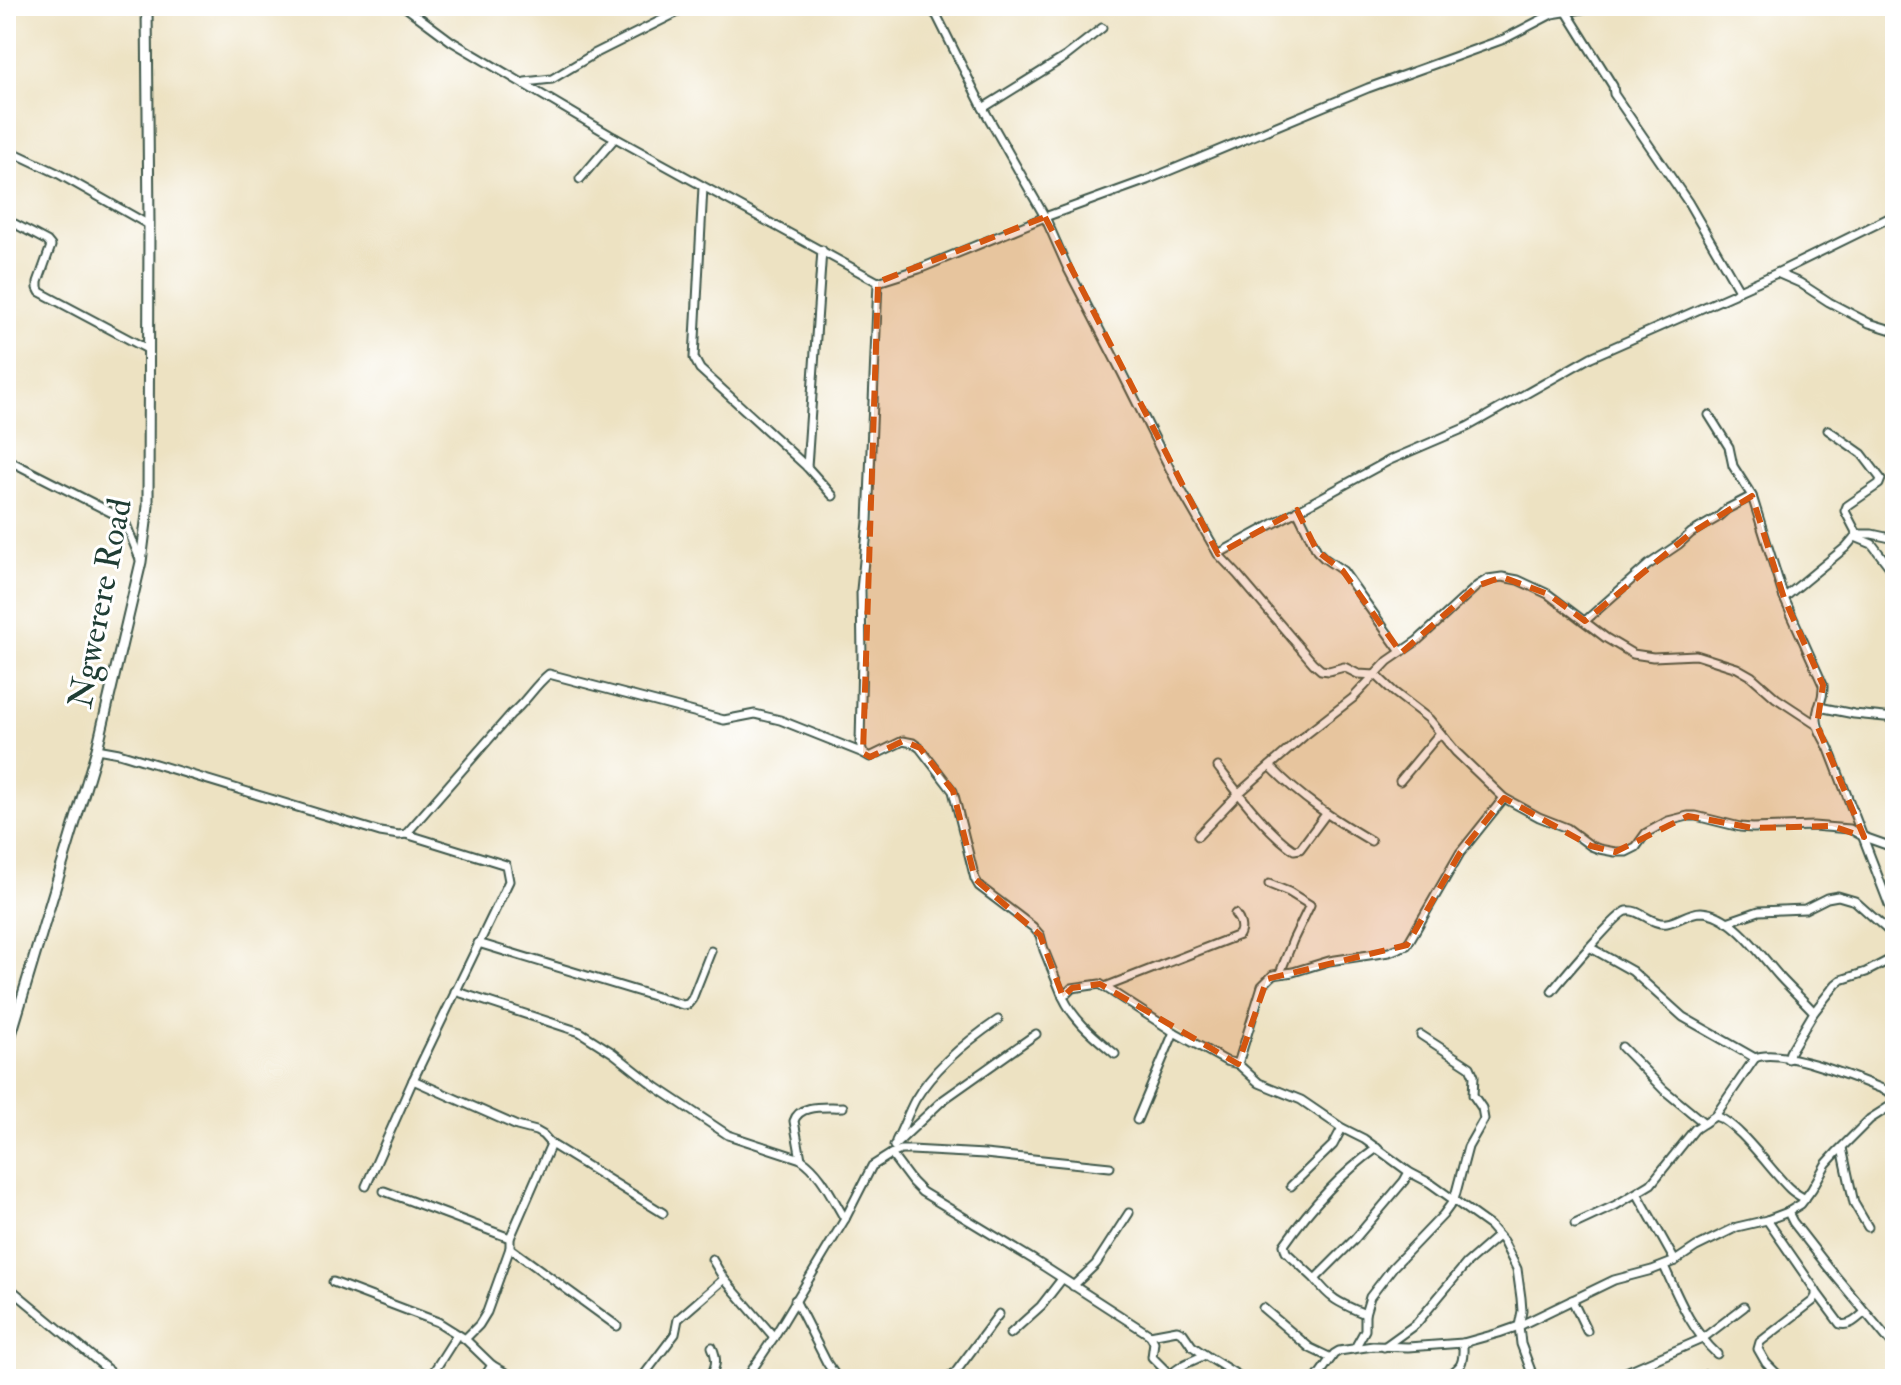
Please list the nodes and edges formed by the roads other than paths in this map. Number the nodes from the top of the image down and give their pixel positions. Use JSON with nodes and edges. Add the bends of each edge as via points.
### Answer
{"nodes":[{"id":1,"x":147,"y":6,"type":"edge"},
{"id":2,"x":404,"y":6,"type":"edge"},
{"id":3,"x":690,"y":6,"type":"edge"},
{"id":4,"x":948,"y":6,"type":"edge"},
{"id":5,"x":1601,"y":6,"type":"edge"},
{"id":6,"x":1565,"y":9,"type":"edge"},
{"id":7,"x":933,"y":10,"type":"edge"},
{"id":8,"x":1102,"y":28,"type":"dead end"},
{"id":9,"x":523,"y":83,"type":"junction"},
{"id":10,"x":983,"y":108,"type":"junction"},
{"id":11,"x":615,"y":138,"type":"junction"},
{"id":12,"x":6,"y":149,"type":"edge"},
{"id":13,"x":580,"y":179,"type":"dead end"},
{"id":14,"x":703,"y":187,"type":"junction"},
{"id":15,"x":1895,"y":215,"type":"edge"},
{"id":16,"x":1045,"y":217,"type":"junction"},
{"id":17,"x":15,"y":224,"type":"dead end"},
{"id":18,"x":149,"y":225,"type":"junction"},
{"id":19,"x":822,"y":250,"type":"junction"},
{"id":20,"x":1777,"y":273,"type":"junction"},
{"id":21,"x":878,"y":282,"type":"junction"},
{"id":22,"x":1739,"y":290,"type":"junction"},
{"id":23,"x":1895,"y":331,"type":"edge"},
{"id":24,"x":149,"y":350,"type":"junction"},
{"id":25,"x":1709,"y":415,"type":"dead end"},
{"id":26,"x":1828,"y":430,"type":"dead end"},
{"id":27,"x":6,"y":459,"type":"edge"},
{"id":28,"x":807,"y":467,"type":"junction"},
{"id":29,"x":833,"y":496,"type":"dead end"},
{"id":30,"x":1752,"y":496,"type":"junction"},
{"id":31,"x":1297,"y":510,"type":"junction"},
{"id":32,"x":1856,"y":536,"type":"junction"},
{"id":33,"x":1895,"y":539,"type":"edge"},
{"id":34,"x":1218,"y":554,"type":"junction"},
{"id":35,"x":141,"y":562,"type":"junction"},
{"id":36,"x":1895,"y":574,"type":"edge"},
{"id":37,"x":1784,"y":598,"type":"junction"},
{"id":38,"x":1585,"y":621,"type":"junction"},
{"id":39,"x":1401,"y":652,"type":"junction"},
{"id":40,"x":1376,"y":675,"type":"junction"},
{"id":41,"x":1819,"y":707,"type":"junction"},
{"id":42,"x":1895,"y":718,"type":"edge"},
{"id":43,"x":1817,"y":725,"type":"junction"},
{"id":44,"x":1440,"y":733,"type":"junction"},
{"id":45,"x":97,"y":749,"type":"junction"},
{"id":46,"x":863,"y":753,"type":"junction"},
{"id":47,"x":1270,"y":766,"type":"junction"},
{"id":48,"x":1218,"y":767,"type":"dead end"},
{"id":49,"x":1400,"y":781,"type":"dead end"},
{"id":50,"x":1239,"y":793,"type":"junction"},
{"id":51,"x":1504,"y":798,"type":"junction"},
{"id":52,"x":1326,"y":814,"type":"junction"},
{"id":53,"x":406,"y":834,"type":"junction"},
{"id":54,"x":1198,"y":836,"type":"dead end"},
{"id":55,"x":1864,"y":837,"type":"junction"},
{"id":56,"x":1371,"y":841,"type":"dead end"},
{"id":57,"x":1895,"y":848,"type":"edge"},
{"id":58,"x":1269,"y":884,"type":"dead end"},
{"id":59,"x":1235,"y":914,"type":"dead end"},
{"id":60,"x":1894,"y":918,"type":"edge"},
{"id":61,"x":1727,"y":922,"type":"junction"},
{"id":62,"x":1894,"y":938,"type":"edge"},
{"id":63,"x":478,"y":943,"type":"junction"},
{"id":64,"x":1591,"y":948,"type":"junction"},
{"id":65,"x":711,"y":951,"type":"dead end"},
{"id":66,"x":1895,"y":957,"type":"edge"},
{"id":67,"x":1280,"y":973,"type":"junction"},
{"id":68,"x":1105,"y":987,"type":"junction"},
{"id":69,"x":455,"y":991,"type":"junction"},
{"id":70,"x":1552,"y":991,"type":"dead end"},
{"id":71,"x":1063,"y":997,"type":"junction"},
{"id":72,"x":1814,"y":1012,"type":"junction"},
{"id":73,"x":998,"y":1020,"type":"dead end"},
{"id":74,"x":1174,"y":1032,"type":"junction"},
{"id":75,"x":1036,"y":1034,"type":"dead end"},
{"id":76,"x":1421,"y":1035,"type":"dead end"},
{"id":77,"x":1622,"y":1047,"type":"dead end"},
{"id":78,"x":6,"y":1051,"type":"edge"},
{"id":79,"x":1115,"y":1054,"type":"dead end"},
{"id":80,"x":1755,"y":1058,"type":"junction"},
{"id":81,"x":1788,"y":1059,"type":"junction"},
{"id":82,"x":1238,"y":1064,"type":"junction"},
{"id":83,"x":413,"y":1080,"type":"junction"},
{"id":84,"x":1895,"y":1094,"type":"edge"},
{"id":85,"x":1895,"y":1103,"type":"edge"},
{"id":86,"x":843,"y":1107,"type":"dead end"},
{"id":87,"x":1715,"y":1116,"type":"junction"},
{"id":88,"x":1137,"y":1120,"type":"dead end"},
{"id":89,"x":1704,"y":1123,"type":"junction"},
{"id":90,"x":1342,"y":1128,"type":"junction"},
{"id":91,"x":551,"y":1144,"type":"junction"},
{"id":92,"x":1377,"y":1148,"type":"junction"},
{"id":93,"x":1842,"y":1148,"type":"junction"},
{"id":94,"x":892,"y":1150,"type":"junction"},
{"id":95,"x":801,"y":1159,"type":"junction"},
{"id":96,"x":1110,"y":1167,"type":"dead end"},
{"id":97,"x":1409,"y":1172,"type":"junction"},
{"id":98,"x":366,"y":1186,"type":"dead end"},
{"id":99,"x":1291,"y":1186,"type":"dead end"},
{"id":100,"x":384,"y":1191,"type":"dead end"},
{"id":101,"x":1637,"y":1193,"type":"junction"},
{"id":102,"x":1805,"y":1199,"type":"junction"},
{"id":103,"x":1454,"y":1200,"type":"junction"},
{"id":104,"x":1788,"y":1212,"type":"junction"},
{"id":105,"x":663,"y":1213,"type":"dead end"},
{"id":106,"x":1129,"y":1213,"type":"dead end"},
{"id":107,"x":845,"y":1219,"type":"junction"},
{"id":108,"x":1767,"y":1220,"type":"junction"},
{"id":109,"x":1575,"y":1224,"type":"dead end"},
{"id":110,"x":1868,"y":1227,"type":"dead end"},
{"id":111,"x":1498,"y":1236,"type":"junction"},
{"id":112,"x":510,"y":1238,"type":"junction"},
{"id":113,"x":510,"y":1248,"type":"junction"},
{"id":114,"x":712,"y":1259,"type":"dead end"},
{"id":115,"x":1675,"y":1261,"type":"junction"},
{"id":116,"x":1664,"y":1266,"type":"junction"},
{"id":117,"x":724,"y":1279,"type":"junction"},
{"id":118,"x":1062,"y":1279,"type":"junction"},
{"id":119,"x":1315,"y":1279,"type":"junction"},
{"id":120,"x":333,"y":1282,"type":"dead end"},
{"id":121,"x":6,"y":1285,"type":"edge"},
{"id":122,"x":1073,"y":1286,"type":"junction"},
{"id":123,"x":1816,"y":1291,"type":"junction"},
{"id":124,"x":795,"y":1300,"type":"junction"},
{"id":125,"x":1572,"y":1300,"type":"junction"},
{"id":126,"x":1744,"y":1307,"type":"dead end"},
{"id":127,"x":1263,"y":1308,"type":"dead end"},
{"id":128,"x":1865,"y":1312,"type":"junction"},
{"id":129,"x":999,"y":1314,"type":"dead end"},
{"id":130,"x":1365,"y":1314,"type":"junction"},
{"id":131,"x":617,"y":1326,"type":"dead end"},
{"id":132,"x":1519,"y":1326,"type":"junction"},
{"id":133,"x":1587,"y":1331,"type":"dead end"},
{"id":134,"x":1010,"y":1334,"type":"dead end"},
{"id":135,"x":1150,"y":1335,"type":"junction"},
{"id":136,"x":461,"y":1337,"type":"junction"},
{"id":137,"x":774,"y":1337,"type":"junction"},
{"id":138,"x":1702,"y":1339,"type":"junction"},
{"id":139,"x":1463,"y":1343,"type":"junction"},
{"id":140,"x":1894,"y":1343,"type":"edge"},
{"id":141,"x":712,"y":1347,"type":"dead end"},
{"id":142,"x":1384,"y":1347,"type":"junction"},
{"id":143,"x":1355,"y":1348,"type":"junction"},
{"id":144,"x":1717,"y":1354,"type":"dead end"},
{"id":145,"x":1205,"y":1355,"type":"junction"},
{"id":146,"x":1331,"y":1358,"type":"junction"},
{"id":147,"x":492,"y":1365,"type":"junction"},
{"id":148,"x":312,"y":1376,"type":"dead end"},
{"id":149,"x":1171,"y":1377,"type":"edge"},
{"id":150,"x":1623,"y":1377,"type":"edge"},
{"id":151,"x":1776,"y":1378,"type":"edge"},
{"id":152,"x":119,"y":1379,"type":"edge"},
{"id":153,"x":323,"y":1379,"type":"edge"},
{"id":154,"x":429,"y":1379,"type":"edge"},
{"id":155,"x":483,"y":1379,"type":"edge"},
{"id":156,"x":516,"y":1379,"type":"edge"},
{"id":157,"x":641,"y":1379,"type":"edge"},
{"id":158,"x":709,"y":1379,"type":"edge"},
{"id":159,"x":746,"y":1379,"type":"edge"},
{"id":160,"x":838,"y":1379,"type":"edge"},
{"id":161,"x":947,"y":1379,"type":"edge"},
{"id":162,"x":1244,"y":1379,"type":"edge"},
{"id":163,"x":1316,"y":1379,"type":"edge"},
{"id":164,"x":1443,"y":1379,"type":"edge"},
{"id":165,"x":1534,"y":1379,"type":"edge"},
{"id":166,"x":1597,"y":1379,"type":"edge"}],
"edges":[{"from":1,"to":18,"type":"main road","name":"Ngwerere Road"},
{"from":2,"to":9,"type":"street"},
{"from":3,"to":9,"type":"street","via":[[552,79]]},
{"from":4,"to":7,"type":"street"},
{"from":5,"to":6,"type":"street"},
{"from":6,"to":16,"type":"street","via":[[1504,39]]},
{"from":6,"to":22,"type":"street"},
{"from":7,"to":10,"type":"street"},
{"from":8,"to":10,"type":"street"},
{"from":9,"to":11,"type":"street"},
{"from":10,"to":16,"type":"street"},
{"from":11,"to":13,"type":"street"},
{"from":11,"to":14,"type":"street"},
{"from":12,"to":18,"type":"street"},
{"from":14,"to":19,"type":"street"},
{"from":14,"to":28,"type":"street","via":[[694,358]]},
{"from":15,"to":20,"type":"street"},
{"from":16,"to":21,"type":"street"},
{"from":16,"to":34,"type":"street","via":[[1176,481]]},
{"from":17,"to":24,"type":"street","via":[[51,246],[38,282],[40,292]]},
{"from":18,"to":24,"type":"main road","name":"Ngwerere Road"},
{"from":19,"to":21,"type":"street"},
{"from":19,"to":28,"type":"street"},
{"from":20,"to":22,"type":"street"},
{"from":20,"to":23,"type":"street","via":[[1869,323]]},
{"from":21,"to":46,"type":"street","via":[[861,590]]},
{"from":22,"to":31,"type":"street","via":[[1591,357],[1467,427],[1390,460]]},
{"from":24,"to":35,"type":"main road","name":"Ngwerere Road","via":[[148,506]]},
{"from":25,"to":30,"type":"street"},
{"from":26,"to":32,"type":"street","via":[[1862,454],[1881,479],[1847,506]]},
{"from":27,"to":35,"type":"street","via":[[120,517]]},
{"from":28,"to":29,"type":"street"},
{"from":30,"to":37,"type":"street"},
{"from":30,"to":38,"type":"street","via":[[1648,565]]},
{"from":31,"to":34,"type":"street"},
{"from":31,"to":39,"type":"street","via":[[1317,551],[1343,571]]},
{"from":32,"to":33,"type":"street"},
{"from":32,"to":36,"type":"street","via":[[1872,544]]},
{"from":32,"to":37,"type":"street"},
{"from":34,"to":40,"type":"street","via":[[1321,670],[1344,667]]},
{"from":35,"to":45,"type":"main road","name":"Ngwerere Road"},
{"from":37,"to":41,"type":"street","via":[[1823,685]]},
{"from":38,"to":39,"type":"street","via":[[1518,580],[1488,579]]},
{"from":38,"to":43,"type":"street","via":[[1643,657],[1696,655],[1737,668]]},
{"from":39,"to":40,"type":"street"},
{"from":40,"to":44,"type":"street"},
{"from":40,"to":47,"type":"street"},
{"from":41,"to":42,"type":"street"},
{"from":41,"to":43,"type":"street"},
{"from":43,"to":55,"type":"street"},
{"from":44,"to":49,"type":"street"},
{"from":44,"to":51,"type":"street"},
{"from":45,"to":53,"type":"street","via":[[380,832]]},
{"from":45,"to":78,"type":"main road","name":"Ngwerere Road"},
{"from":46,"to":53,"type":"street","via":[[780,720],[755,714],[724,720],[549,674]]},
{"from":46,"to":71,"type":"street","via":[[870,757],[903,741],[920,748],[953,791],[979,886],[1040,935]]},
{"from":47,"to":50,"type":"street"},
{"from":47,"to":52,"type":"street"},
{"from":48,"to":50,"type":"street"},
{"from":50,"to":52,"type":"street","via":[[1294,850]]},
{"from":50,"to":54,"type":"street"},
{"from":51,"to":55,"type":"street","via":[[1567,828],[1591,846],[1615,852],[1626,852],[1646,833],[1688,816],[1753,828],[1832,826]]},
{"from":51,"to":67,"type":"street","via":[[1460,853],[1407,945]]},
{"from":52,"to":56,"type":"street"},
{"from":53,"to":63,"type":"street","via":[[506,865],[509,881]]},
{"from":55,"to":57,"type":"street"},
{"from":55,"to":60,"type":"street"},
{"from":58,"to":67,"type":"street","via":[[1310,905]]},
{"from":59,"to":68,"type":"street","via":[[1239,935]]},
{"from":60,"to":62,"type":"street"},
{"from":61,"to":62,"type":"street","via":[[1759,911],[1805,909],[1838,896],[1855,901]]},
{"from":61,"to":64,"type":"street","via":[[1700,912],[1661,924],[1627,911]]},
{"from":61,"to":72,"type":"street"},
{"from":63,"to":65,"type":"street","via":[[683,1005],[692,999]]},
{"from":63,"to":69,"type":"street"},
{"from":64,"to":70,"type":"street"},
{"from":64,"to":80,"type":"street","via":[[1632,971],[1683,1017]]},
{"from":66,"to":72,"type":"street","via":[[1841,980]]},
{"from":67,"to":82,"type":"street","via":[[1262,986]]},
{"from":68,"to":71,"type":"street","via":[[1081,985]]},
{"from":68,"to":74,"type":"street"},
{"from":69,"to":83,"type":"street"},
{"from":69,"to":95,"type":"street","via":[[580,1032],[728,1135]]},
{"from":71,"to":79,"type":"street","via":[[1084,1027]]},
{"from":72,"to":81,"type":"street"},
{"from":73,"to":94,"type":"street","via":[[969,1040],[928,1083]]},
{"from":74,"to":82,"type":"street"},
{"from":74,"to":88,"type":"street"},
{"from":75,"to":94,"type":"street","via":[[943,1100]]},
{"from":76,"to":103,"type":"street","via":[[1470,1067],[1473,1095],[1484,1114],[1468,1147]]},
{"from":77,"to":89,"type":"street"},
{"from":80,"to":81,"type":"street"},
{"from":80,"to":87,"type":"street"},
{"from":81,"to":84,"type":"street"},
{"from":82,"to":90,"type":"street","via":[[1259,1083],[1301,1100]]},
{"from":83,"to":91,"type":"street","via":[[536,1131]]},
{"from":83,"to":98,"type":"street"},
{"from":85,"to":93,"type":"street"},
{"from":86,"to":95,"type":"street","via":[[808,1109],[795,1116]]},
{"from":87,"to":89,"type":"street"},
{"from":87,"to":102,"type":"street"},
{"from":89,"to":101,"type":"street"},
{"from":90,"to":92,"type":"street"},
{"from":90,"to":99,"type":"street","via":[[1333,1145]]},
{"from":91,"to":105,"type":"street"},
{"from":91,"to":112,"type":"street"},
{"from":92,"to":97,"type":"street"},
{"from":92,"to":119,"type":"street","via":[[1284,1245]]},
{"from":93,"to":102,"type":"street"},
{"from":93,"to":110,"type":"street","via":[[1854,1203]]},
{"from":94,"to":96,"type":"street"},
{"from":94,"to":107,"type":"street","via":[[872,1166]]},
{"from":94,"to":118,"type":"street","via":[[922,1192]]},
{"from":95,"to":107,"type":"street","via":[[817,1174]]},
{"from":97,"to":103,"type":"street"},
{"from":97,"to":119,"type":"street"},
{"from":100,"to":112,"type":"street"},
{"from":101,"to":109,"type":"street"},
{"from":101,"to":115,"type":"street"},
{"from":102,"to":104,"type":"street"},
{"from":103,"to":111,"type":"street"},
{"from":103,"to":130,"type":"street","via":[[1393,1267],[1370,1297]]},
{"from":104,"to":108,"type":"street"},
{"from":104,"to":128,"type":"street"},
{"from":106,"to":122,"type":"street","via":[[1096,1264]]},
{"from":107,"to":124,"type":"street"},
{"from":108,"to":115,"type":"street","via":[[1737,1227]]},
{"from":108,"to":123,"type":"street"},
{"from":111,"to":132,"type":"street","via":[[1517,1269]]},
{"from":111,"to":142,"type":"street","via":[[1466,1264],[1416,1324]]},
{"from":112,"to":113,"type":"street"},
{"from":113,"to":131,"type":"street"},
{"from":113,"to":136,"type":"street","via":[[487,1312]]},
{"from":114,"to":117,"type":"street"},
{"from":115,"to":116,"type":"street"},
{"from":116,"to":125,"type":"street","via":[[1614,1280]]},
{"from":116,"to":138,"type":"street"},
{"from":117,"to":137,"type":"street"},
{"from":117,"to":157,"type":"street","via":[[678,1319],[675,1334]]},
{"from":118,"to":122,"type":"street"},
{"from":118,"to":134,"type":"street"},
{"from":119,"to":130,"type":"street","via":[[1329,1296]]},
{"from":120,"to":136,"type":"street","via":[[438,1322]]},
{"from":121,"to":152,"type":"street"},
{"from":122,"to":135,"type":"street"},
{"from":123,"to":128,"type":"street","via":[[1840,1324]]},
{"from":123,"to":151,"type":"street","via":[[1813,1301],[1760,1342],[1758,1349]]},
{"from":124,"to":137,"type":"street"},
{"from":124,"to":160,"type":"street"},
{"from":125,"to":132,"type":"street"},
{"from":125,"to":133,"type":"street"},
{"from":126,"to":138,"type":"street"},
{"from":127,"to":146,"type":"street","via":[[1310,1348]]},
{"from":128,"to":140,"type":"street"},
{"from":129,"to":161,"type":"street"},
{"from":130,"to":143,"type":"street","via":[[1365,1330]]},
{"from":132,"to":139,"type":"street"},
{"from":132,"to":165,"type":"street"},
{"from":135,"to":145,"type":"street","via":[[1177,1330]]},
{"from":135,"to":149,"type":"street","via":[[1152,1357]]},
{"from":136,"to":147,"type":"street"},
{"from":136,"to":154,"type":"street"},
{"from":137,"to":159,"type":"street"},
{"from":138,"to":144,"type":"street"},
{"from":138,"to":150,"type":"street"},
{"from":139,"to":142,"type":"street"},
{"from":139,"to":164,"type":"street","via":[[1462,1364]]},
{"from":141,"to":158,"type":"street","via":[[716,1365]]},
{"from":142,"to":143,"type":"street"},
{"from":143,"to":146,"type":"street"},
{"from":145,"to":149,"type":"street"},
{"from":145,"to":162,"type":"street"},
{"from":146,"to":163,"type":"street"},
{"from":147,"to":155,"type":"street"},
{"from":147,"to":156,"type":"street"},
{"from":148,"to":153,"type":"street"},
{"from":150,"to":166,"type":"street"}]}
